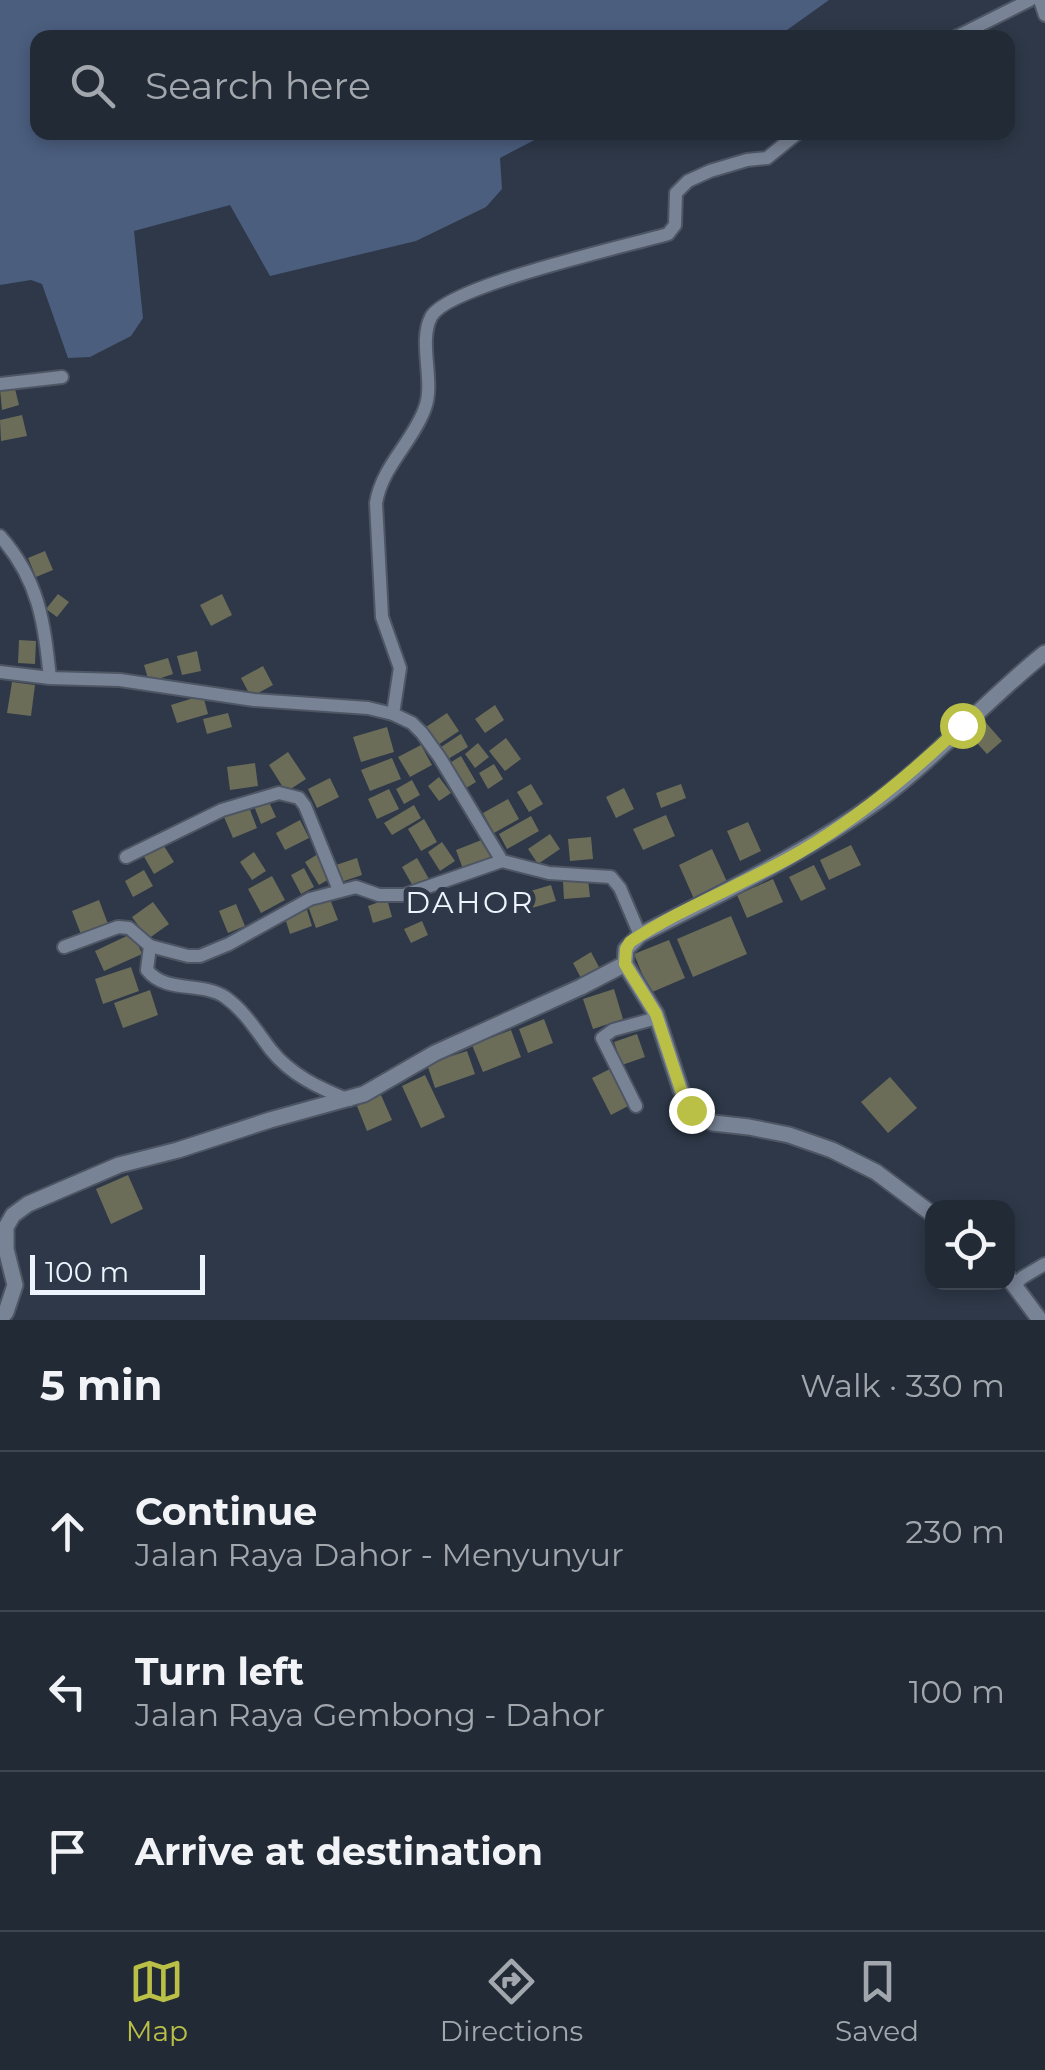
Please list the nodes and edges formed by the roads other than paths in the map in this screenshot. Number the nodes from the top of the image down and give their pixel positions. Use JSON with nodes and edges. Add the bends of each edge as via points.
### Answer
{"nodes":[{"id":1,"x":1030,"y":0,"type":"edge"},
{"id":2,"x":1040,"y":0,"type":"edge"},
{"id":3,"x":1045,"y":15,"type":"edge"},
{"id":4,"x":970,"y":30,"type":"edge"},
{"id":5,"x":788,"y":140,"type":"edge"},
{"id":6,"x":62,"y":377,"type":"dead end"},
{"id":7,"x":0,"y":384,"type":"edge"},
{"id":8,"x":0,"y":536,"type":"edge"},
{"id":9,"x":1045,"y":653,"type":"edge"},
{"id":10,"x":0,"y":672,"type":"edge"},
{"id":11,"x":50,"y":678,"type":"junction"},
{"id":12,"x":393,"y":714,"type":"junction"},
{"id":13,"x":126,"y":857,"type":"dead end"},
{"id":14,"x":502,"y":861,"type":"junction"},
{"id":15,"x":340,"y":890,"type":"junction"},
{"id":16,"x":640,"y":936,"type":"junction"},
{"id":17,"x":150,"y":946,"type":"junction"},
{"id":18,"x":64,"y":947,"type":"dead end"},
{"id":19,"x":625,"y":964,"type":"junction"},
{"id":20,"x":658,"y":1018,"type":"junction"},
{"id":21,"x":349,"y":1100,"type":"junction"},
{"id":22,"x":636,"y":1106,"type":"dead end"},
{"id":23,"x":925,"y":1209,"type":"edge"},
{"id":24,"x":1045,"y":1264,"type":"edge"},
{"id":25,"x":1015,"y":1280,"type":"edge"},
{"id":26,"x":0,"y":1320,"type":"edge"},
{"id":27,"x":1040,"y":1320,"type":"edge"}],
"edges":[{"from":1,"to":4,"type":"street"},
{"from":2,"to":3,"type":"street"},
{"from":5,"to":12,"type":"street","via":[[767,158],[688,181],[676,193],[675,226],[668,234],[507,278],[431,316],[428,400],[376,503],[382,617],[400,668]]},
{"from":6,"to":7,"type":"street"},
{"from":8,"to":11,"type":"street","via":[[30,579],[44,620]]},
{"from":9,"to":16,"type":"street","via":[[846,823]]},
{"from":10,"to":11,"type":"street"},
{"from":11,"to":12,"type":"street","via":[[120,680]]},
{"from":12,"to":14,"type":"street","via":[[422,733]]},
{"from":13,"to":15,"type":"street","via":[[222,810],[290,794],[305,806]]},
{"from":14,"to":15,"type":"street","via":[[404,895]]},
{"from":14,"to":16,"type":"street","via":[[549,874],[611,877]]},
{"from":15,"to":17,"type":"street","via":[[200,956]]},
{"from":16,"to":19,"type":"street","via":[[626,949]]},
{"from":17,"to":18,"type":"street","via":[[118,927]]},
{"from":17,"to":21,"type":"street","via":[[152,976],[222,995],[285,1065]]},
{"from":19,"to":20,"type":"street"},
{"from":19,"to":21,"type":"street"},
{"from":20,"to":22,"type":"street","via":[[602,1038]]},
{"from":20,"to":23,"type":"street","via":[[681,1090],[699,1118],[788,1134],[832,1150]]},
{"from":21,"to":26,"type":"street","via":[[119,1165],[28,1204],[6,1227],[15,1286]]},
{"from":24,"to":25,"type":"street"},
{"from":25,"to":27,"type":"street"}]}
